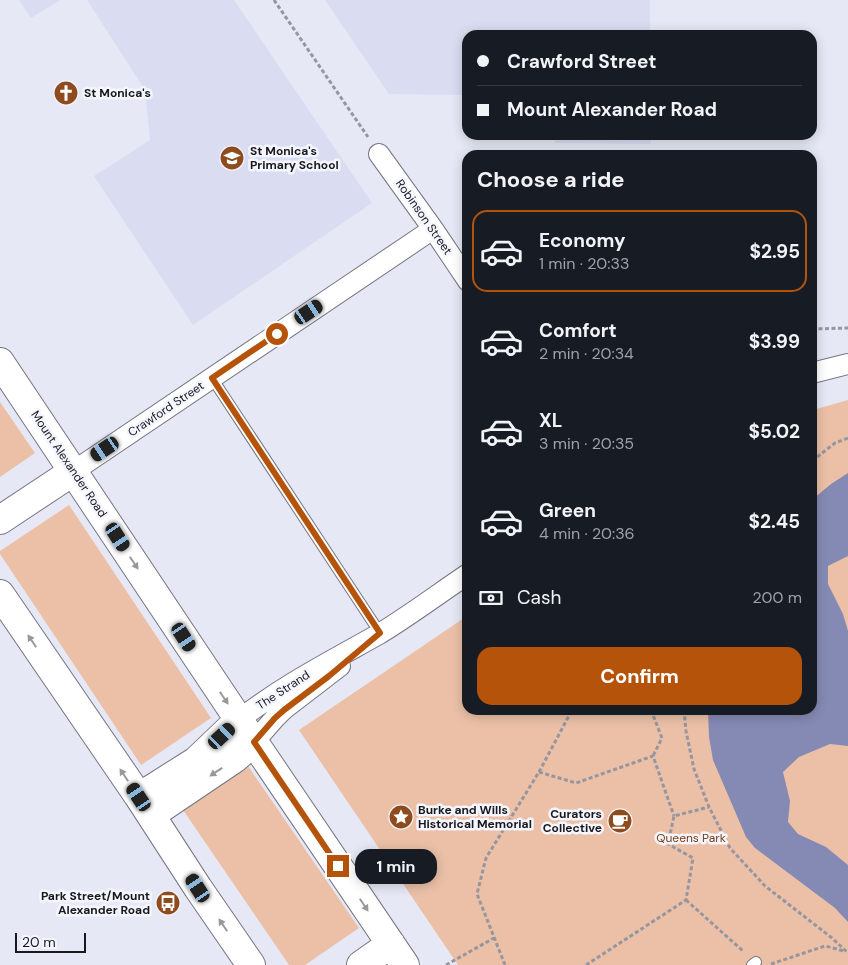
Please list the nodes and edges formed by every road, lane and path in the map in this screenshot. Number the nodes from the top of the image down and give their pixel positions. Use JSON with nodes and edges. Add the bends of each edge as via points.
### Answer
{"nodes":[{"id":1,"x":274,"y":0,"type":"edge"},
{"id":2,"x":379,"y":154,"type":"joint"},
{"id":3,"x":433,"y":229,"type":"junction"},
{"id":4,"x":462,"y":272,"type":"edge"},
{"id":5,"x":848,"y":328,"type":"edge"},
{"id":6,"x":817,"y":329,"type":"edge"},
{"id":7,"x":0,"y":362,"type":"edge"},
{"id":8,"x":848,"y":364,"type":"edge"},
{"id":9,"x":817,"y":372,"type":"edge"},
{"id":10,"x":212,"y":378,"type":"junction"},
{"id":11,"x":848,"y":438,"type":"edge"},
{"id":12,"x":817,"y":457,"type":"edge"},
{"id":13,"x":74,"y":471,"type":"junction"},
{"id":14,"x":0,"y":520,"type":"edge"},
{"id":15,"x":462,"y":578,"type":"edge"},
{"id":16,"x":0,"y":594,"type":"edge"},
{"id":17,"x":380,"y":633,"type":"junction"},
{"id":18,"x":569,"y":715,"type":"edge"},
{"id":19,"x":654,"y":715,"type":"edge"},
{"id":20,"x":684,"y":715,"type":"edge"},
{"id":21,"x":247,"y":731,"type":"junction"},
{"id":22,"x":653,"y":756,"type":"junction"},
{"id":23,"x":539,"y":772,"type":"junction"},
{"id":24,"x":145,"y":806,"type":"junction"},
{"id":25,"x":709,"y":807,"type":"junction"},
{"id":26,"x":674,"y":816,"type":"junction"},
{"id":27,"x":686,"y":900,"type":"junction"},
{"id":28,"x":494,"y":938,"type":"junction"},
{"id":29,"x":847,"y":952,"type":"edge"},
{"id":30,"x":398,"y":955,"type":"edge"},
{"id":31,"x":754,"y":964,"type":"edge"},
{"id":32,"x":251,"y":965,"type":"edge"},
{"id":33,"x":360,"y":965,"type":"edge"},
{"id":34,"x":446,"y":965,"type":"edge"},
{"id":35,"x":505,"y":965,"type":"edge"},
{"id":36,"x":586,"y":965,"type":"edge"},
{"id":37,"x":768,"y":965,"type":"edge"}],
"edges":[{"from":1,"to":2,"type":"path"},
{"from":2,"to":3,"type":"street","name":"Robinson Street"},
{"from":3,"to":4,"type":"street","name":"Robinson Street"},
{"from":3,"to":10,"type":"street","name":"Crawford Street"},
{"from":5,"to":6,"type":"path"},
{"from":7,"to":13,"type":"main road","name":"Mount Alexander Road"},
{"from":8,"to":9,"type":"street"},
{"from":10,"to":13,"type":"street","name":"Crawford Street"},
{"from":10,"to":17,"type":"lane"},
{"from":11,"to":12,"type":"path"},
{"from":13,"to":14,"type":"main road"},
{"from":13,"to":21,"type":"main road","name":"Mount Alexander Road","one_way":true},
{"from":15,"to":17,"type":"street","name":"The Strand"},
{"from":24,"to":16,"type":"main road","one_way":true},
{"from":17,"to":21,"type":"street","name":"The Strand","via":[[271,696]]},
{"from":18,"to":23,"type":"path"},
{"from":19,"to":22,"type":"path","via":[[662,738]]},
{"from":20,"to":25,"type":"path","via":[[694,768]]},
{"from":21,"to":24,"type":"main road","via":[[234,760]]},
{"from":21,"to":30,"type":"main road","name":"Mount Alexander Road","one_way":true},
{"from":22,"to":23,"type":"path","via":[[576,784]]},
{"from":22,"to":26,"type":"path"},
{"from":23,"to":28,"type":"path","via":[[486,858],[476,894]]},
{"from":32,"to":24,"type":"main road","one_way":true},
{"from":25,"to":26,"type":"path"},
{"from":25,"to":29,"type":"path","via":[[730,848],[765,886]]},
{"from":26,"to":27,"type":"path","via":[[668,844],[693,858]]},
{"from":27,"to":31,"type":"path"},
{"from":27,"to":36,"type":"path"},
{"from":28,"to":34,"type":"path"},
{"from":28,"to":35,"type":"path"},
{"from":29,"to":37,"type":"path","via":[[825,946]]},
{"from":30,"to":33,"type":"main road"}]}
